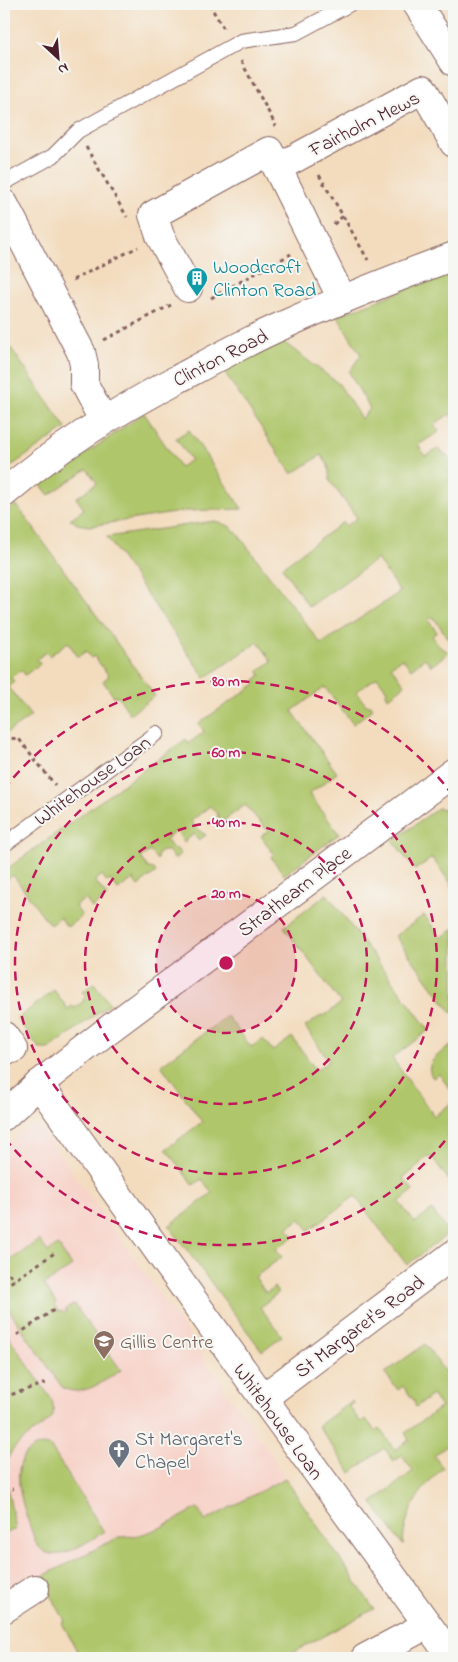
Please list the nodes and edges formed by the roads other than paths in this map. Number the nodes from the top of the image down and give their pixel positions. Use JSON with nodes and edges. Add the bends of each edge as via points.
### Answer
{"nodes":[{"id":1,"x":350,"y":4,"type":"edge"},
{"id":2,"x":417,"y":4,"type":"edge"},
{"id":3,"x":454,"y":62,"type":"edge"},
{"id":4,"x":454,"y":143,"type":"edge"},
{"id":5,"x":292,"y":160,"type":"junction"},
{"id":6,"x":4,"y":183,"type":"edge"},
{"id":7,"x":4,"y":204,"type":"edge"},
{"id":8,"x":454,"y":256,"type":"edge"},
{"id":9,"x":188,"y":288,"type":"road end"},
{"id":10,"x":342,"y":299,"type":"junction"},
{"id":11,"x":103,"y":420,"type":"junction"},
{"id":12,"x":4,"y":493,"type":"edge"},
{"id":13,"x":157,"y":733,"type":"dead end"},
{"id":14,"x":452,"y":778,"type":"edge"},
{"id":15,"x":4,"y":846,"type":"edge"},
{"id":16,"x":39,"y":1084,"type":"junction"},
{"id":17,"x":4,"y":1116,"type":"edge"},
{"id":18,"x":454,"y":1254,"type":"edge"},
{"id":19,"x":263,"y":1398,"type":"junction"},
{"id":20,"x":34,"y":1589,"type":"dead end"},
{"id":21,"x":4,"y":1609,"type":"edge"},
{"id":22,"x":427,"y":1625,"type":"junction"},
{"id":23,"x":365,"y":1658,"type":"edge"},
{"id":24,"x":452,"y":1658,"type":"edge"}],
"edges":[{"from":1,"to":6,"type":"lane","via":[[296,33],[241,40],[78,131],[53,156]]},
{"from":2,"to":3,"type":"street"},
{"from":4,"to":5,"type":"street","name":"Fairholm Mews","via":[[424,89]]},
{"from":5,"to":9,"type":"street","via":[[269,151],[156,225]]},
{"from":5,"to":10,"type":"street","via":[[314,241]]},
{"from":7,"to":11,"type":"street","via":[[81,352],[84,384]]},
{"from":8,"to":10,"type":"street","name":"Clinton Road"},
{"from":10,"to":11,"type":"street","name":"Clinton Road","via":[[222,355]]},
{"from":11,"to":12,"type":"street","name":"Clinton Road"},
{"from":13,"to":15,"type":"lane","name":"Whitehouse Loan"},
{"from":14,"to":16,"type":"street","name":"Strathearn Place"},
{"from":16,"to":17,"type":"street","name":"Strathearn Place"},
{"from":16,"to":19,"type":"street","name":"Whitehouse Loan"},
{"from":18,"to":19,"type":"street","name":"St Margaret's Road"},
{"from":19,"to":22,"type":"street","name":"Whitehouse Loan"},
{"from":20,"to":21,"type":"street"},
{"from":22,"to":23,"type":"street"},
{"from":22,"to":24,"type":"street","name":"Whitehouse Loan"}]}
